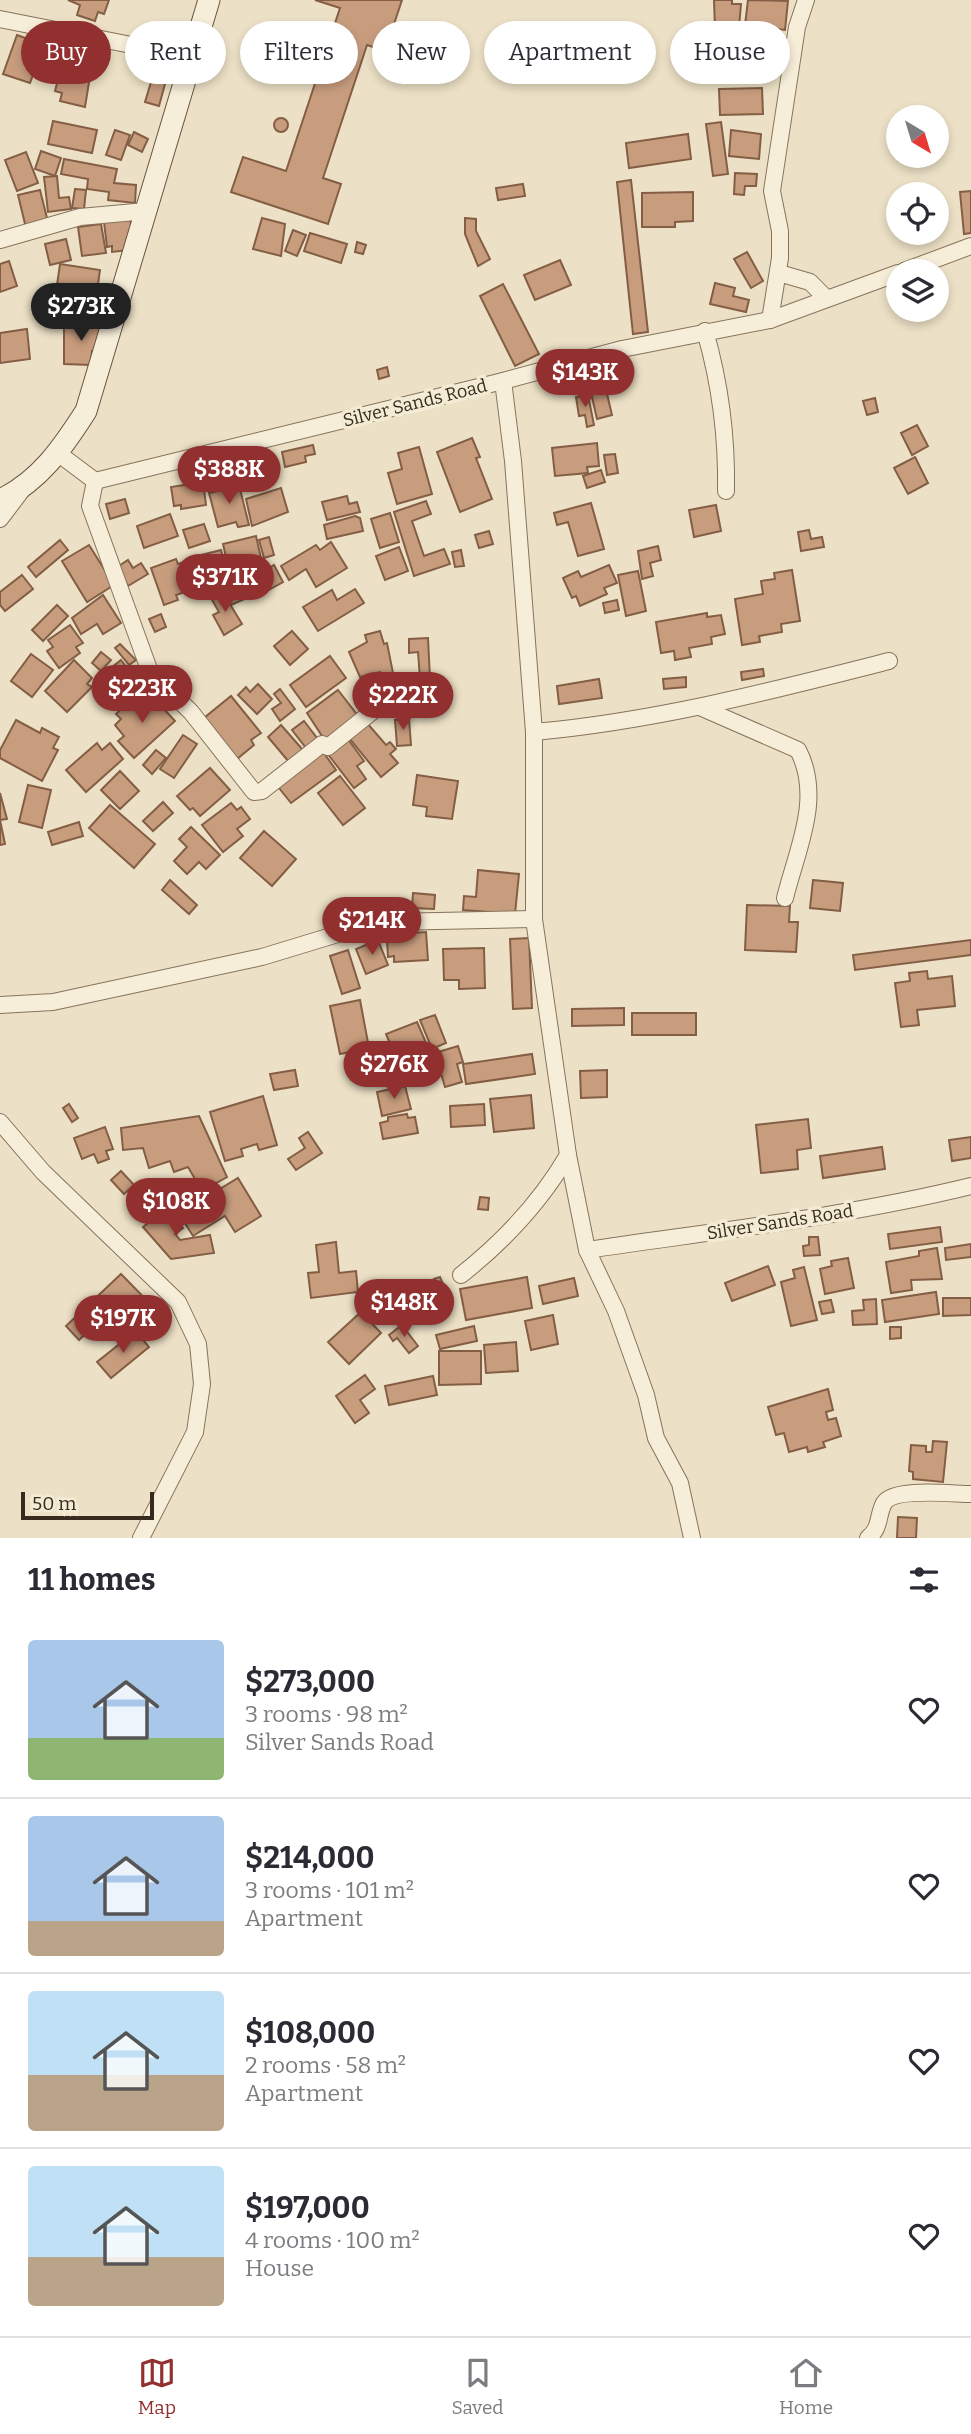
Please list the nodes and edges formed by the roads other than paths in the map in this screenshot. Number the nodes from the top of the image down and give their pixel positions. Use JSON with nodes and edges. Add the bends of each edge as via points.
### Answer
{"nodes":[{"id":1,"x":209,"y":0,"type":"edge"},
{"id":2,"x":806,"y":0,"type":"edge"},
{"id":3,"x":0,"y":19,"type":"edge"},
{"id":4,"x":203,"y":21,"type":"edge"},
{"id":5,"x":125,"y":44,"type":"edge"},
{"id":6,"x":184,"y":84,"type":"edge"},
{"id":7,"x":146,"y":211,"type":"junction"},
{"id":8,"x":0,"y":240,"type":"edge"},
{"id":9,"x":971,"y":246,"type":"edge"},
{"id":10,"x":936,"y":259,"type":"edge"},
{"id":11,"x":779,"y":273,"type":"junction"},
{"id":12,"x":886,"y":277,"type":"edge"},
{"id":13,"x":826,"y":298,"type":"junction"},
{"id":14,"x":770,"y":320,"type":"junction"},
{"id":15,"x":705,"y":331,"type":"junction"},
{"id":16,"x":503,"y":381,"type":"junction"},
{"id":17,"x":58,"y":454,"type":"junction"},
{"id":18,"x":96,"y":481,"type":"junction"},
{"id":19,"x":22,"y":489,"type":"junction"},
{"id":20,"x":726,"y":491,"type":"dead end"},
{"id":21,"x":0,"y":499,"type":"edge"},
{"id":22,"x":0,"y":519,"type":"edge"},
{"id":23,"x":889,"y":660,"type":"dead end"},
{"id":24,"x":393,"y":695,"type":"dead end"},
{"id":25,"x":702,"y":708,"type":"junction"},
{"id":26,"x":534,"y":732,"type":"junction"},
{"id":27,"x":785,"y":898,"type":"dead end"},
{"id":28,"x":534,"y":919,"type":"junction"},
{"id":29,"x":0,"y":1006,"type":"edge"},
{"id":30,"x":0,"y":1122,"type":"edge"},
{"id":31,"x":568,"y":1155,"type":"junction"},
{"id":32,"x":971,"y":1186,"type":"edge"},
{"id":33,"x":587,"y":1250,"type":"junction"},
{"id":34,"x":461,"y":1275,"type":"dead end"},
{"id":35,"x":971,"y":1494,"type":"edge"},
{"id":36,"x":141,"y":1538,"type":"edge"},
{"id":37,"x":692,"y":1538,"type":"edge"},
{"id":38,"x":868,"y":1538,"type":"edge"}],
"edges":[{"from":1,"to":4,"type":"street"},
{"from":2,"to":11,"type":"street","via":[[797,27],[772,191],[780,231]]},
{"from":3,"to":5,"type":"street"},
{"from":6,"to":7,"type":"street"},
{"from":7,"to":8,"type":"street","via":[[80,217]]},
{"from":7,"to":17,"type":"street","via":[[86,411]]},
{"from":9,"to":10,"type":"street"},
{"from":11,"to":13,"type":"street","via":[[810,282]]},
{"from":11,"to":14,"type":"street"},
{"from":12,"to":13,"type":"street","name":"Silver Sands Road"},
{"from":13,"to":14,"type":"street","name":"Silver Sands Road"},
{"from":14,"to":15,"type":"street","name":"Silver Sands Road"},
{"from":15,"to":16,"type":"street","name":"Silver Sands Road"},
{"from":15,"to":20,"type":"street","via":[[723,428]]},
{"from":16,"to":18,"type":"street","name":"Silver Sands Road"},
{"from":16,"to":26,"type":"street"},
{"from":17,"to":18,"type":"street"},
{"from":17,"to":19,"type":"street"},
{"from":18,"to":24,"type":"street","via":[[90,506],[150,672],[191,712],[254,792],[262,791],[322,744],[328,747]]},
{"from":19,"to":21,"type":"street"},
{"from":19,"to":22,"type":"street"},
{"from":23,"to":25,"type":"street"},
{"from":25,"to":26,"type":"street","via":[[608,725]]},
{"from":25,"to":27,"type":"street","via":[[798,750],[805,764],[810,803]]},
{"from":26,"to":28,"type":"street"},
{"from":28,"to":29,"type":"street","via":[[364,926],[262,957],[53,1002]]},
{"from":28,"to":31,"type":"street"},
{"from":30,"to":36,"type":"street","via":[[43,1172],[178,1302],[198,1345],[202,1384],[195,1432]]},
{"from":31,"to":33,"type":"street"},
{"from":31,"to":34,"type":"street","via":[[516,1227]]},
{"from":32,"to":33,"type":"street","name":"Silver Sands Road","via":[[756,1228]]},
{"from":33,"to":37,"type":"street","via":[[616,1311],[656,1438],[680,1483]]},
{"from":35,"to":38,"type":"street","via":[[895,1494],[885,1503],[878,1526]]}]}
